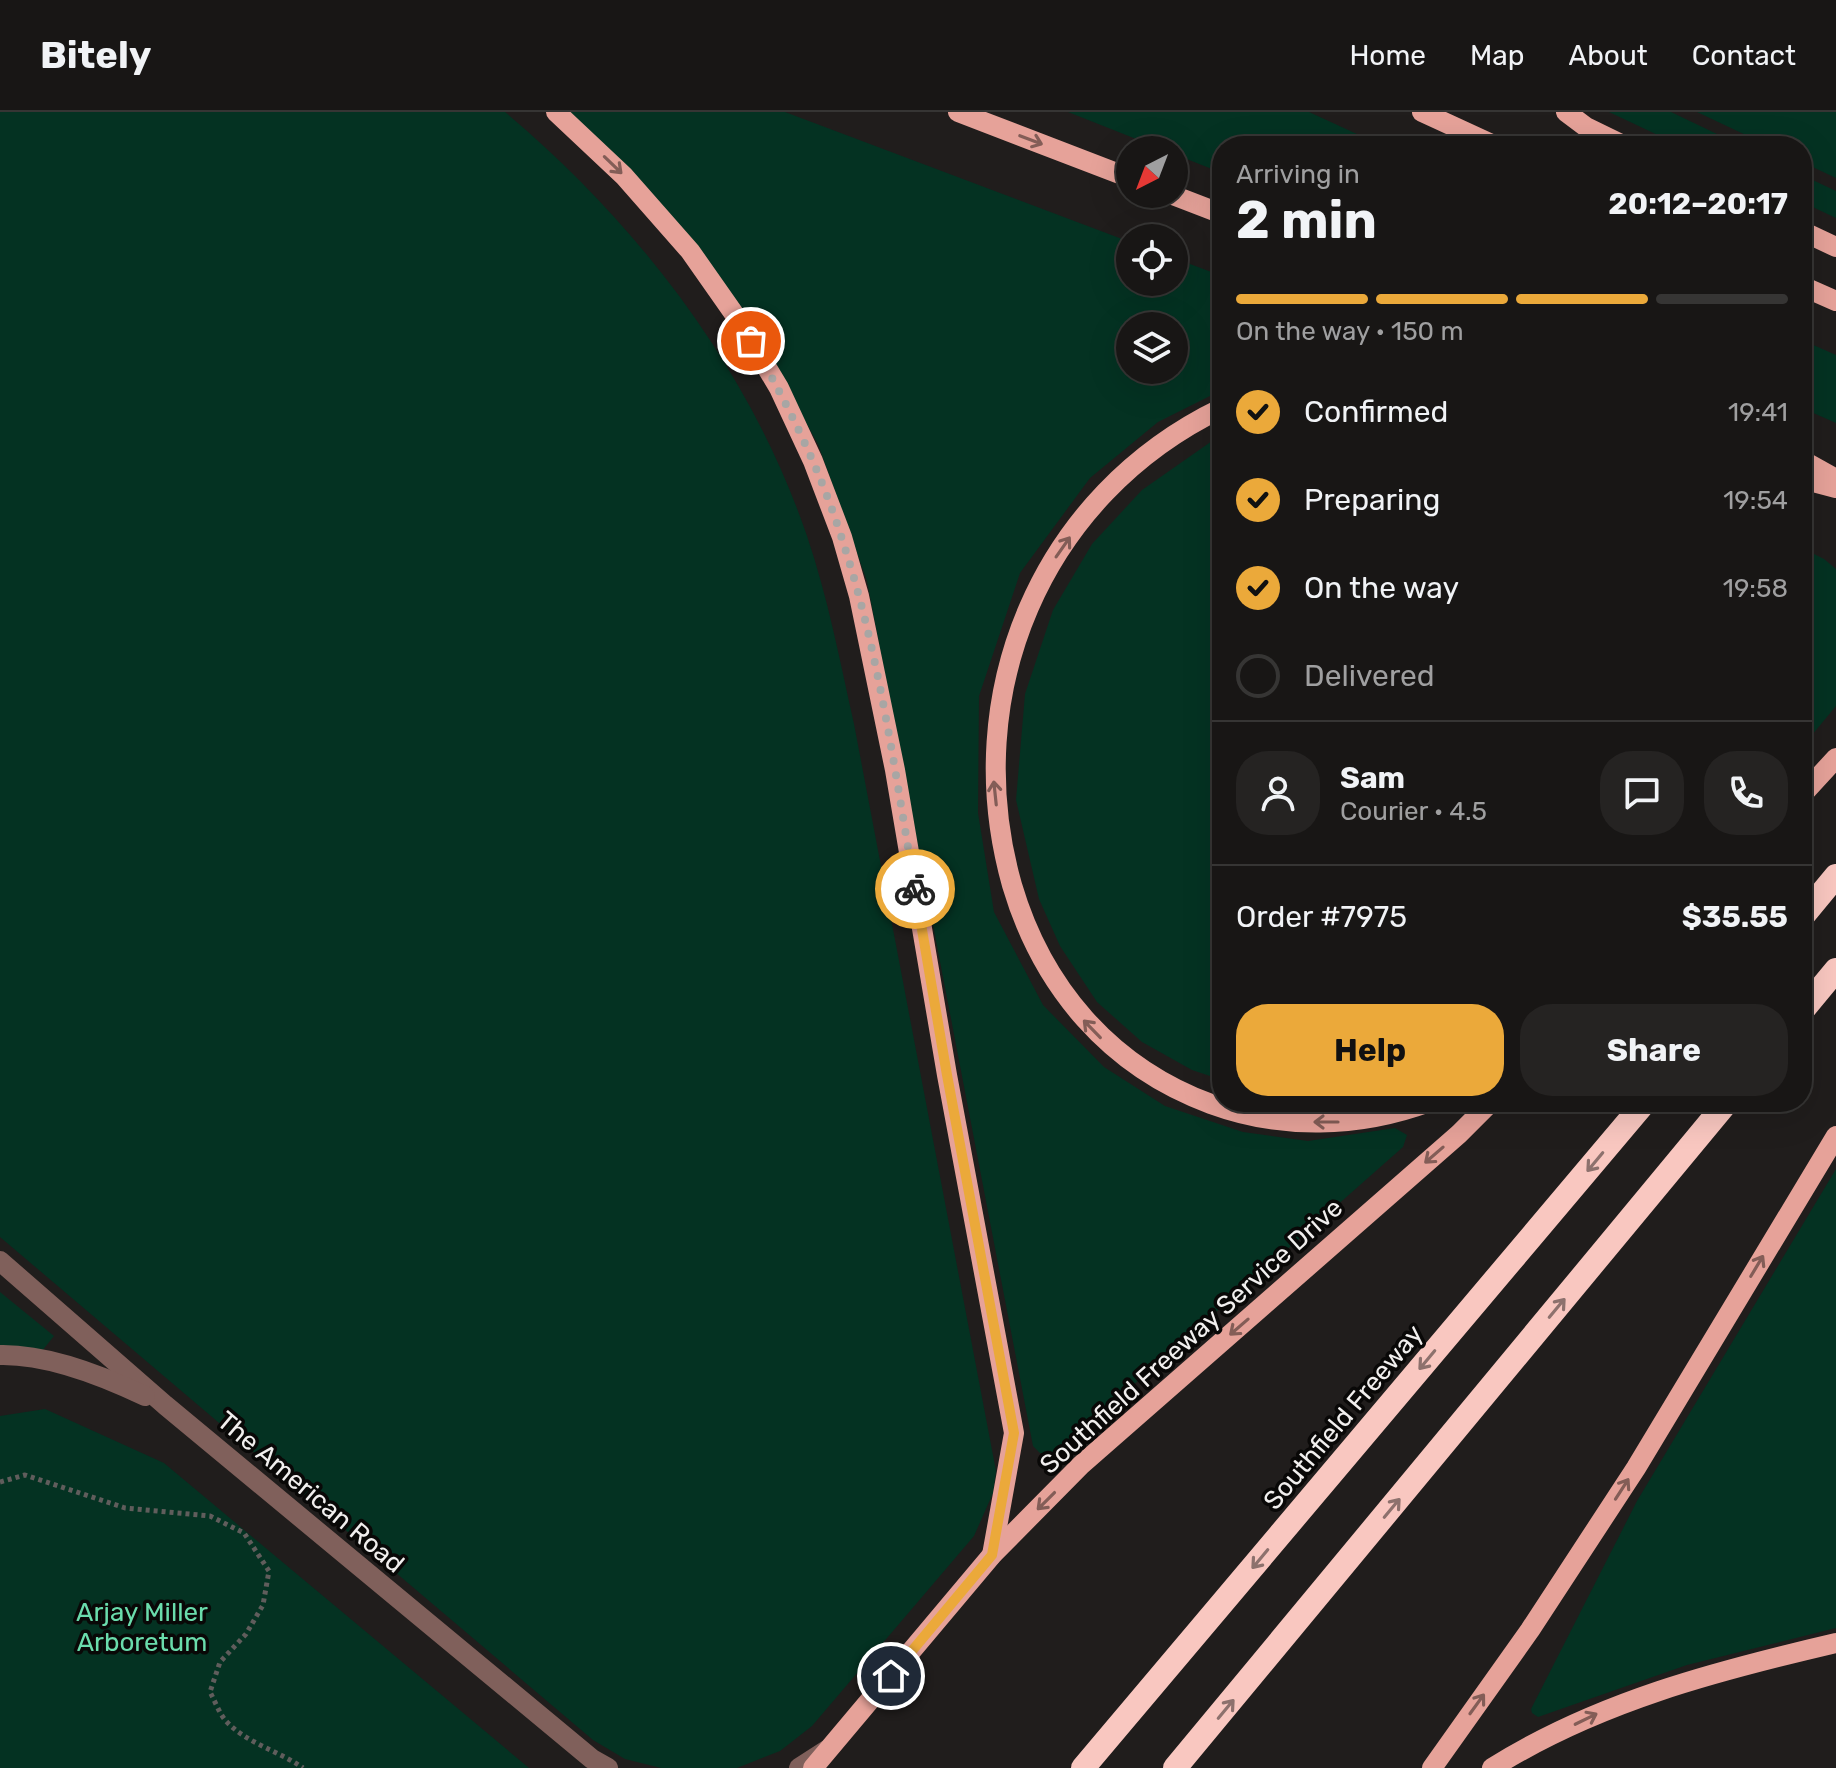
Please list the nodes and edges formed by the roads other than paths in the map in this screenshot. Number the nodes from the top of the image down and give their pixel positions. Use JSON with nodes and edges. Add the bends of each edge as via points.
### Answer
{"nodes":[{"id":1,"x":556,"y":112,"type":"edge"},
{"id":2,"x":958,"y":112,"type":"edge"},
{"id":3,"x":1422,"y":112,"type":"edge"},
{"id":4,"x":1566,"y":112,"type":"edge"},
{"id":5,"x":1474,"y":136,"type":"edge"},
{"id":6,"x":1604,"y":136,"type":"edge"},
{"id":7,"x":1116,"y":173,"type":"edge"},
{"id":8,"x":1188,"y":201,"type":"edge"},
{"id":9,"x":1212,"y":210,"type":"edge"},
{"id":10,"x":1812,"y":236,"type":"edge"},
{"id":11,"x":1836,"y":247,"type":"edge"},
{"id":12,"x":1812,"y":290,"type":"edge"},
{"id":13,"x":1836,"y":301,"type":"edge"},
{"id":14,"x":1212,"y":413,"type":"edge"},
{"id":15,"x":1812,"y":466,"type":"edge"},
{"id":16,"x":1836,"y":479,"type":"edge"},
{"id":17,"x":1812,"y":482,"type":"edge"},
{"id":18,"x":1836,"y":488,"type":"edge"},
{"id":19,"x":1836,"y":758,"type":"edge"},
{"id":20,"x":1812,"y":784,"type":"edge"},
{"id":21,"x":1836,"y":876,"type":"edge"},
{"id":22,"x":1812,"y":905,"type":"edge"},
{"id":23,"x":1836,"y":970,"type":"edge"},
{"id":24,"x":1812,"y":999,"type":"edge"},
{"id":25,"x":1212,"y":1104,"type":"edge"},
{"id":26,"x":1234,"y":1112,"type":"edge"},
{"id":27,"x":1402,"y":1112,"type":"edge"},
{"id":28,"x":1481,"y":1112,"type":"edge"},
{"id":29,"x":1637,"y":1112,"type":"edge"},
{"id":30,"x":1719,"y":1112,"type":"edge"},
{"id":31,"x":1836,"y":1136,"type":"edge"},
{"id":32,"x":0,"y":1261,"type":"edge"},
{"id":33,"x":0,"y":1355,"type":"edge"},
{"id":34,"x":165,"y":1405,"type":"junction"},
{"id":35,"x":992,"y":1555,"type":"junction"},
{"id":36,"x":1836,"y":1643,"type":"edge"},
{"id":37,"x":830,"y":1748,"type":"junction"},
{"id":38,"x":600,"y":1765,"type":"edge"},
{"id":39,"x":799,"y":1768,"type":"edge"},
{"id":40,"x":813,"y":1768,"type":"edge"},
{"id":41,"x":1083,"y":1768,"type":"edge"},
{"id":42,"x":1175,"y":1768,"type":"edge"},
{"id":43,"x":1432,"y":1768,"type":"edge"},
{"id":44,"x":1492,"y":1768,"type":"edge"}],
"edges":[{"from":1,"to":35,"type":"main road","one_way":true,"via":[[624,176],[690,251],[737,318],[779,388],[842,537],[895,770],[1014,1433]]},
{"from":2,"to":7,"type":"main road","one_way":true},
{"from":3,"to":5,"type":"main road"},
{"from":4,"to":6,"type":"main road"},
{"from":8,"to":9,"type":"main road"},
{"from":10,"to":11,"type":"main road"},
{"from":12,"to":13,"type":"main road"},
{"from":25,"to":14,"type":"main road","one_way":true,"via":[[1180,1093],[1102,1040],[1045,967],[1021,914],[1001,845],[994,780],[998,714],[1009,662],[1057,553],[1116,482],[1158,446]]},
{"from":15,"to":16,"type":"main road"},
{"from":17,"to":18,"type":"main road"},
{"from":19,"to":20,"type":"main road"},
{"from":21,"to":22,"type":"highway"},
{"from":23,"to":24,"type":"highway"},
{"from":27,"to":26,"type":"main road","one_way":true,"via":[[1350,1122],[1295,1122]]},
{"from":28,"to":35,"type":"main road","name":"Southfield Freeway Service Drive","one_way":true,"via":[[1081,1465]]},
{"from":29,"to":41,"type":"highway","name":"Southfield Freeway","one_way":true},
{"from":42,"to":30,"type":"highway","one_way":true},
{"from":43,"to":31,"type":"main road","one_way":true,"via":[[1636,1468]]},
{"from":32,"to":34,"type":"street","name":"The American Road"},
{"from":33,"to":34,"type":"street","via":[[63,1365]]},
{"from":34,"to":38,"type":"street","name":"The American Road"},
{"from":35,"to":37,"type":"main road","name":"Southfield Freeway Service Drive"},
{"from":44,"to":36,"type":"main road","one_way":true,"via":[[1643,1695]]},
{"from":37,"to":39,"type":"street"},
{"from":37,"to":40,"type":"main road","name":"Southfield Freeway Service Drive"}]}
